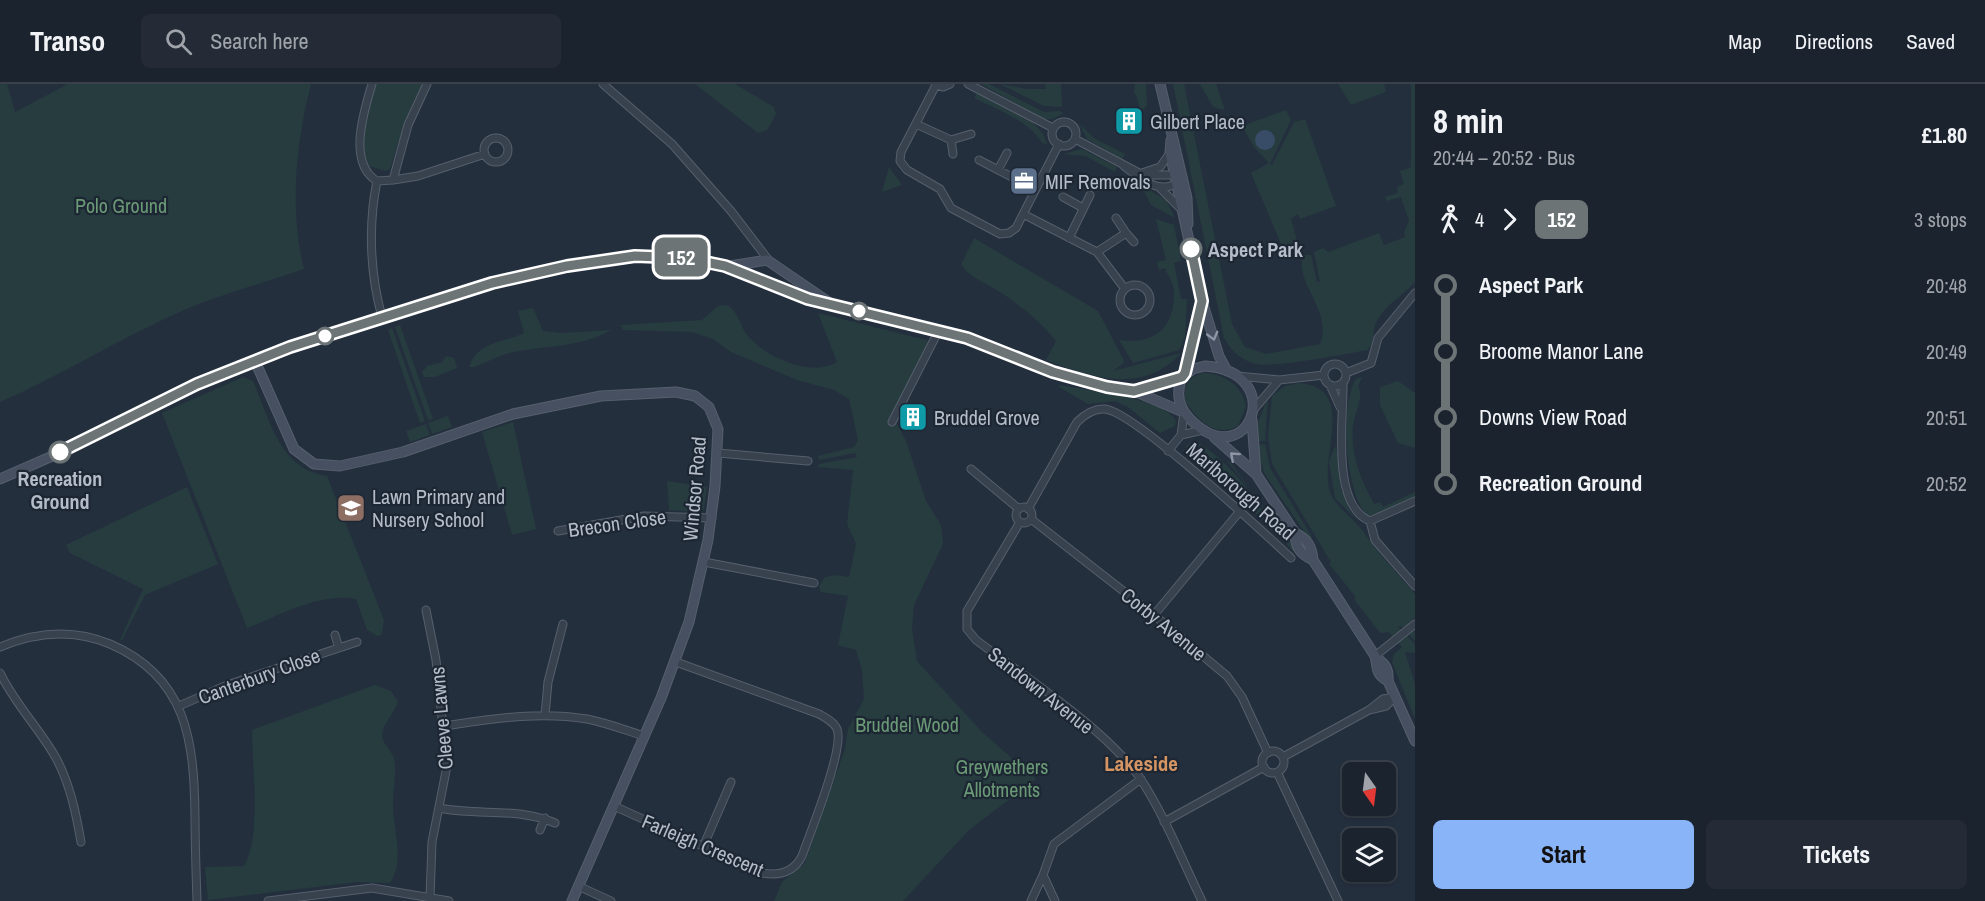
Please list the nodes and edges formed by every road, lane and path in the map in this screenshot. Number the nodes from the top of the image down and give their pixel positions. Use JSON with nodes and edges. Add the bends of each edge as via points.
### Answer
{"nodes":[{"id":1,"x":372,"y":84,"type":"edge"},
{"id":2,"x":427,"y":84,"type":"edge"},
{"id":3,"x":603,"y":84,"type":"edge"},
{"id":4,"x":950,"y":84,"type":"edge"},
{"id":5,"x":968,"y":84,"type":"edge"},
{"id":6,"x":1160,"y":84,"type":"edge"},
{"id":7,"x":935,"y":85,"type":"edge"},
{"id":8,"x":916,"y":124,"type":"junction"},
{"id":9,"x":1053,"y":128,"type":"junction"},
{"id":10,"x":971,"y":134,"type":"dead end"},
{"id":11,"x":1075,"y":139,"type":"junction"},
{"id":12,"x":951,"y":140,"type":"junction"},
{"id":13,"x":1172,"y":140,"type":"junction"},
{"id":14,"x":1059,"y":144,"type":"junction"},
{"id":15,"x":1007,"y":153,"type":"dead end"},
{"id":16,"x":1170,"y":153,"type":"junction"},
{"id":17,"x":485,"y":154,"type":"dead end"},
{"id":18,"x":953,"y":154,"type":"dead end"},
{"id":19,"x":979,"y":160,"type":"dead end"},
{"id":20,"x":1125,"y":166,"type":"junction"},
{"id":21,"x":998,"y":170,"type":"junction"},
{"id":22,"x":1139,"y":173,"type":"junction"},
{"id":23,"x":1178,"y":178,"type":"junction"},
{"id":24,"x":393,"y":180,"type":"junction"},
{"id":25,"x":377,"y":181,"type":"junction"},
{"id":26,"x":1159,"y":187,"type":"junction"},
{"id":27,"x":1035,"y":189,"type":"junction"},
{"id":28,"x":1090,"y":195,"type":"dead end"},
{"id":29,"x":1063,"y":197,"type":"dead end"},
{"id":30,"x":1083,"y":208,"type":"junction"},
{"id":31,"x":1182,"y":211,"type":"junction"},
{"id":32,"x":1023,"y":214,"type":"junction"},
{"id":33,"x":1116,"y":218,"type":"dead end"},
{"id":34,"x":1188,"y":229,"type":"junction"},
{"id":35,"x":1126,"y":232,"type":"junction"},
{"id":36,"x":1069,"y":238,"type":"junction"},
{"id":37,"x":1134,"y":242,"type":"dead end"},
{"id":38,"x":757,"y":244,"type":"junction"},
{"id":39,"x":1097,"y":252,"type":"junction"},
{"id":40,"x":757,"y":262,"type":"junction"},
{"id":41,"x":772,"y":263,"type":"junction"},
{"id":42,"x":725,"y":266,"type":"junction"},
{"id":43,"x":761,"y":280,"type":"junction"},
{"id":44,"x":1125,"y":289,"type":"junction"},
{"id":45,"x":1415,"y":293,"type":"edge"},
{"id":46,"x":1202,"y":301,"type":"junction"},
{"id":47,"x":830,"y":303,"type":"junction"},
{"id":48,"x":382,"y":317,"type":"junction"},
{"id":49,"x":939,"y":330,"type":"junction"},
{"id":50,"x":255,"y":362,"type":"junction"},
{"id":51,"x":1227,"y":371,"type":"junction"},
{"id":52,"x":1346,"y":373,"type":"junction"},
{"id":53,"x":1184,"y":375,"type":"junction"},
{"id":54,"x":1324,"y":375,"type":"junction"},
{"id":55,"x":1237,"y":376,"type":"junction"},
{"id":56,"x":1279,"y":380,"type":"junction"},
{"id":57,"x":1343,"y":383,"type":"junction"},
{"id":58,"x":1330,"y":385,"type":"junction"},
{"id":59,"x":1134,"y":391,"type":"junction"},
{"id":60,"x":1340,"y":407,"type":"junction"},
{"id":61,"x":1255,"y":408,"type":"junction"},
{"id":62,"x":1184,"y":412,"type":"junction"},
{"id":63,"x":1252,"y":420,"type":"junction"},
{"id":64,"x":892,"y":422,"type":"dead end"},
{"id":65,"x":1203,"y":430,"type":"junction"},
{"id":66,"x":1181,"y":435,"type":"junction"},
{"id":67,"x":1214,"y":437,"type":"junction"},
{"id":68,"x":1168,"y":451,"type":"junction"},
{"id":69,"x":718,"y":453,"type":"junction"},
{"id":70,"x":808,"y":461,"type":"dead end"},
{"id":71,"x":971,"y":469,"type":"dead end"},
{"id":72,"x":1256,"y":474,"type":"junction"},
{"id":73,"x":0,"y":479,"type":"edge"},
{"id":74,"x":1415,"y":501,"type":"edge"},
{"id":75,"x":1019,"y":509,"type":"junction"},
{"id":76,"x":1028,"y":509,"type":"junction"},
{"id":77,"x":1240,"y":511,"type":"junction"},
{"id":78,"x":712,"y":518,"type":"junction"},
{"id":79,"x":1031,"y":519,"type":"junction"},
{"id":80,"x":1370,"y":521,"type":"junction"},
{"id":81,"x":1020,"y":522,"type":"junction"},
{"id":82,"x":558,"y":531,"type":"dead end"},
{"id":83,"x":1291,"y":558,"type":"dead end"},
{"id":84,"x":704,"y":562,"type":"junction"},
{"id":85,"x":814,"y":584,"type":"dead end"},
{"id":86,"x":1415,"y":586,"type":"edge"},
{"id":87,"x":426,"y":610,"type":"dead end"},
{"id":88,"x":1154,"y":615,"type":"junction"},
{"id":89,"x":563,"y":624,"type":"dead end"},
{"id":90,"x":1415,"y":624,"type":"edge"},
{"id":91,"x":335,"y":635,"type":"dead end"},
{"id":92,"x":357,"y":642,"type":"dead end"},
{"id":93,"x":0,"y":647,"type":"edge"},
{"id":94,"x":339,"y":648,"type":"junction"},
{"id":95,"x":1376,"y":657,"type":"junction"},
{"id":96,"x":676,"y":662,"type":"junction"},
{"id":97,"x":0,"y":673,"type":"edge"},
{"id":98,"x":1395,"y":697,"type":"junction"},
{"id":99,"x":179,"y":706,"type":"junction"},
{"id":100,"x":545,"y":715,"type":"junction"},
{"id":101,"x":444,"y":726,"type":"junction"},
{"id":102,"x":644,"y":736,"type":"junction"},
{"id":103,"x":1415,"y":741,"type":"edge"},
{"id":104,"x":1268,"y":753,"type":"junction"},
{"id":105,"x":1283,"y":757,"type":"junction"},
{"id":106,"x":1264,"y":767,"type":"junction"},
{"id":107,"x":1277,"y":772,"type":"junction"},
{"id":108,"x":1140,"y":779,"type":"junction"},
{"id":109,"x":731,"y":782,"type":"dead end"},
{"id":110,"x":614,"y":806,"type":"junction"},
{"id":111,"x":439,"y":808,"type":"junction"},
{"id":112,"x":545,"y":818,"type":"junction"},
{"id":113,"x":555,"y":822,"type":"dead end"},
{"id":114,"x":1164,"y":822,"type":"junction"},
{"id":115,"x":540,"y":830,"type":"dead end"},
{"id":116,"x":81,"y":842,"type":"dead end"},
{"id":117,"x":704,"y":847,"type":"junction"},
{"id":118,"x":1043,"y":875,"type":"junction"},
{"id":119,"x":578,"y":886,"type":"junction"},
{"id":120,"x":430,"y":898,"type":"junction"},
{"id":121,"x":1201,"y":899,"type":"edge"},
{"id":122,"x":197,"y":901,"type":"edge"},
{"id":123,"x":268,"y":901,"type":"edge"},
{"id":124,"x":448,"y":901,"type":"edge"},
{"id":125,"x":572,"y":901,"type":"edge"},
{"id":126,"x":611,"y":901,"type":"edge"},
{"id":127,"x":1031,"y":901,"type":"edge"},
{"id":128,"x":1055,"y":901,"type":"edge"},
{"id":129,"x":1191,"y":901,"type":"edge"},
{"id":130,"x":1338,"y":901,"type":"edge"}],
"edges":[{"from":1,"to":25,"type":"street","via":[[360,157],[365,171]]},
{"from":2,"to":24,"type":"street","via":[[405,133]]},
{"from":3,"to":38,"type":"street","via":[[672,144]]},
{"from":4,"to":7,"type":"street"},
{"from":5,"to":9,"type":"street"},
{"from":6,"to":13,"type":"main road"},
{"from":7,"to":8,"type":"street"},
{"from":8,"to":12,"type":"street"},
{"from":8,"to":32,"type":"street","via":[[900,161],[907,170],[940,189],[951,208],[1005,234],[1016,228]]},
{"from":9,"to":11,"type":"street","via":[[1069,122],[1076,131]]},
{"from":9,"to":14,"type":"street"},
{"from":10,"to":12,"type":"street"},
{"from":11,"to":14,"type":"street","via":[[1070,144]]},
{"from":11,"to":20,"type":"street"},
{"from":12,"to":18,"type":"street"},
{"from":13,"to":16,"type":"main road"},
{"from":13,"to":23,"type":"main road"},
{"from":14,"to":27,"type":"street"},
{"from":15,"to":21,"type":"street"},
{"from":16,"to":22,"type":"street","via":[[1157,168]]},
{"from":16,"to":23,"type":"main road"},
{"from":17,"to":24,"type":"street"},
{"from":19,"to":21,"type":"street"},
{"from":20,"to":22,"type":"street"},
{"from":20,"to":26,"type":"street","via":[[1144,182]]},
{"from":21,"to":27,"type":"street"},
{"from":22,"to":23,"type":"street"},
{"from":23,"to":26,"type":"street"},
{"from":23,"to":31,"type":"main road"},
{"from":23,"to":34,"type":"main road","via":[[1189,215]]},
{"from":24,"to":25,"type":"street"},
{"from":25,"to":48,"type":"street","via":[[372,258]]},
{"from":26,"to":31,"type":"street"},
{"from":27,"to":32,"type":"street"},
{"from":28,"to":30,"type":"street"},
{"from":29,"to":30,"type":"street"},
{"from":30,"to":36,"type":"street"},
{"from":31,"to":34,"type":"main road"},
{"from":32,"to":36,"type":"street"},
{"from":33,"to":35,"type":"street"},
{"from":34,"to":46,"type":"main road"},
{"from":35,"to":37,"type":"street"},
{"from":35,"to":39,"type":"street"},
{"from":36,"to":39,"type":"street"},
{"from":38,"to":40,"type":"street"},
{"from":38,"to":41,"type":"street"},
{"from":39,"to":44,"type":"street"},
{"from":40,"to":41,"type":"main road"},
{"from":40,"to":42,"type":"main road","name":"Marlborough Road"},
{"from":40,"to":43,"type":"main road","via":[[754,272]]},
{"from":41,"to":43,"type":"main road","via":[[773,276]]},
{"from":41,"to":47,"type":"main road","name":"Marlborough Road"},
{"from":42,"to":43,"type":"main road","name":"Marlborough Road"},
{"from":42,"to":48,"type":"main road","name":"Marlborough Road","via":[[666,256],[600,260],[492,283]]},
{"from":43,"to":47,"type":"main road","name":"Marlborough Road","via":[[808,299]]},
{"from":44,"to":44,"type":"street","via":[[1135,285],[1145,290],[1150,301],[1145,312],[1135,316],[1125,311],[1121,300]]},
{"from":45,"to":52,"type":"street","via":[[1378,338],[1371,363]]},
{"from":46,"to":51,"type":"main road","one_way":true},
{"from":46,"to":53,"type":"main road"},
{"from":47,"to":49,"type":"main road","name":"Marlborough Road"},
{"from":48,"to":50,"type":"main road","name":"Marlborough Road"},
{"from":49,"to":59,"type":"main road","name":"Marlborough Road","via":[[1067,377]]},
{"from":49,"to":64,"type":"street"},
{"from":50,"to":69,"type":"main road","name":"Windsor Road","via":[[294,449],[306,460],[323,466],[394,454],[548,405],[657,392],[686,393],[704,402],[716,420]]},
{"from":50,"to":73,"type":"main road","name":"Marlborough Road","via":[[197,384]]},
{"from":51,"to":53,"type":"main road","via":[[1205,366]]},
{"from":51,"to":55,"type":"main road"},
{"from":52,"to":54,"type":"street","via":[[1333,364]]},
{"from":52,"to":57,"type":"street"},
{"from":53,"to":59,"type":"main road","name":"Marlborough Road"},
{"from":53,"to":62,"type":"main road","via":[[1178,393]]},
{"from":54,"to":56,"type":"street"},
{"from":54,"to":58,"type":"street"},
{"from":55,"to":56,"type":"street"},
{"from":55,"to":61,"type":"main road","via":[[1250,390]]},
{"from":56,"to":61,"type":"street"},
{"from":57,"to":58,"type":"street"},
{"from":57,"to":60,"type":"street"},
{"from":58,"to":60,"type":"street"},
{"from":59,"to":62,"type":"main road","name":"Marlborough Road"},
{"from":60,"to":80,"type":"street","via":[[1347,485],[1359,513]]},
{"from":61,"to":63,"type":"main road"},
{"from":62,"to":65,"type":"main road"},
{"from":62,"to":66,"type":"street","name":"Marlborough Road"},
{"from":63,"to":67,"type":"main road","via":[[1236,435]]},
{"from":63,"to":72,"type":"main road","name":"Marlborough Road"},
{"from":65,"to":66,"type":"street","name":"Marlborough Road"},
{"from":65,"to":67,"type":"main road"},
{"from":66,"to":68,"type":"street","name":"Marlborough Road"},
{"from":72,"to":67,"type":"main road","name":"Marlborough Road","one_way":true},
{"from":68,"to":76,"type":"street","name":"Marlborough Road","via":[[1117,413],[1095,410],[1082,417],[1070,432]]},
{"from":68,"to":77,"type":"street","name":"Marlborough Road"},
{"from":69,"to":70,"type":"street"},
{"from":69,"to":78,"type":"main road","name":"Windsor Road"},
{"from":71,"to":75,"type":"street"},
{"from":72,"to":95,"type":"main road","name":"Marlborough Road","via":[[1295,533],[1304,537],[1313,560]]},
{"from":74,"to":80,"type":"street"},
{"from":75,"to":76,"type":"street"},
{"from":75,"to":81,"type":"street","via":[[1016,516]]},
{"from":76,"to":79,"type":"street"},
{"from":77,"to":83,"type":"street","name":"Marlborough Road"},
{"from":77,"to":88,"type":"street"},
{"from":78,"to":82,"type":"street","name":"Brecon Close","via":[[644,516]]},
{"from":78,"to":84,"type":"main road","name":"Windsor Road"},
{"from":79,"to":81,"type":"street"},
{"from":79,"to":88,"type":"street","name":"Corby Avenue"},
{"from":80,"to":86,"type":"street","via":[[1375,540]]},
{"from":81,"to":108,"type":"street","name":"Sandown Avenue","via":[[966,616],[972,637],[1092,729]]},
{"from":84,"to":85,"type":"street"},
{"from":84,"to":96,"type":"main road","name":"Windsor Road"},
{"from":87,"to":101,"type":"street","name":"Cleeve Lawns"},
{"from":88,"to":104,"type":"street","name":"Corby Avenue","via":[[1227,676],[1242,697]]},
{"from":89,"to":100,"type":"street","via":[[548,682]]},
{"from":90,"to":95,"type":"street"},
{"from":91,"to":94,"type":"street","name":"Canterbury Close"},
{"from":92,"to":94,"type":"street","name":"Canterbury Close"},
{"from":93,"to":99,"type":"street","via":[[49,634],[104,641],[151,670]]},
{"from":94,"to":99,"type":"street","name":"Canterbury Close","via":[[227,685]]},
{"from":95,"to":98,"type":"main road","name":"Marlborough Road","via":[[1389,672],[1388,681]]},
{"from":96,"to":102,"type":"main road","name":"Windsor Road"},
{"from":96,"to":117,"type":"street","name":"Farleigh Crescent","via":[[819,714],[831,721],[838,732],[838,751],[802,856],[793,868],[781,874],[762,873]]},
{"from":97,"to":116,"type":"street","via":[[61,769],[74,804]]},
{"from":98,"to":103,"type":"main road","name":"Marlborough Road"},
{"from":98,"to":105,"type":"street","via":[[1383,699]]},
{"from":99,"to":122,"type":"street","via":[[193,755]]},
{"from":100,"to":101,"type":"street"},
{"from":100,"to":102,"type":"street","via":[[585,719]]},
{"from":101,"to":111,"type":"street","name":"Cleeve Lawns","via":[[447,776]]},
{"from":102,"to":110,"type":"main road","name":"Windsor Road"},
{"from":104,"to":105,"type":"street","via":[[1278,752]]},
{"from":104,"to":106,"type":"street"},
{"from":105,"to":107,"type":"street","via":[[1284,766]]},
{"from":106,"to":107,"type":"street","via":[[1271,773]]},
{"from":106,"to":114,"type":"street"},
{"from":107,"to":130,"type":"street"},
{"from":108,"to":114,"type":"street","name":"Sandown Avenue"},
{"from":108,"to":118,"type":"street","via":[[1054,844]]},
{"from":109,"to":117,"type":"street"},
{"from":110,"to":117,"type":"street","name":"Farleigh Crescent"},
{"from":110,"to":119,"type":"main road","name":"Windsor Road"},
{"from":111,"to":112,"type":"street","via":[[475,814],[515,811]]},
{"from":111,"to":120,"type":"street","name":"Cleeve Lawns","via":[[432,842]]},
{"from":112,"to":113,"type":"street"},
{"from":112,"to":115,"type":"street"},
{"from":114,"to":121,"type":"street","name":"Sandown Avenue"},
{"from":118,"to":127,"type":"street"},
{"from":118,"to":128,"type":"street"},
{"from":119,"to":125,"type":"main road","name":"Windsor Road"},
{"from":119,"to":126,"type":"street"},
{"from":120,"to":123,"type":"street","via":[[380,888],[358,888]]},
{"from":120,"to":124,"type":"street"},
{"from":121,"to":129,"type":"street"}]}
